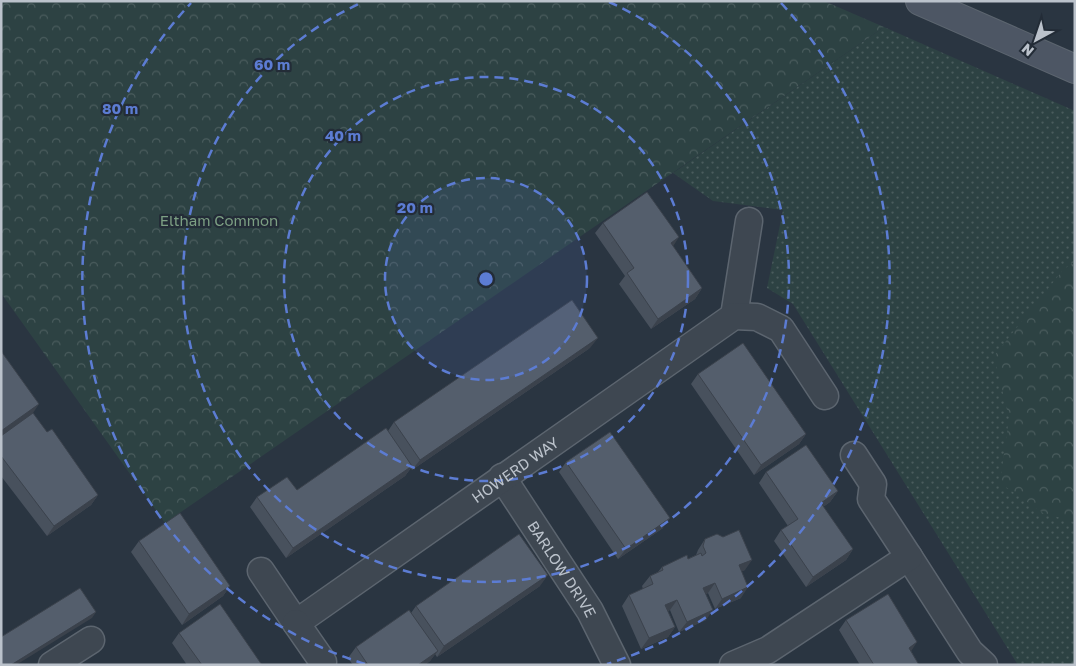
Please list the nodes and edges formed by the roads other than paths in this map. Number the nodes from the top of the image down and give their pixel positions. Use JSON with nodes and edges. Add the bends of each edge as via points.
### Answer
{"nodes":[{"id":1,"x":920,"y":1,"type":"edge"},
{"id":2,"x":1075,"y":69,"type":"edge"},
{"id":3,"x":749,"y":221,"type":"dead end"},
{"id":4,"x":734,"y":316,"type":"junction"},
{"id":5,"x":824,"y":396,"type":"dead end"},
{"id":6,"x":854,"y":454,"type":"dead end"},
{"id":7,"x":502,"y":477,"type":"junction"},
{"id":8,"x":909,"y":558,"type":"junction"},
{"id":9,"x":261,"y":571,"type":"dead end"},
{"id":10,"x":296,"y":623,"type":"junction"},
{"id":11,"x":91,"y":640,"type":"dead end"},
{"id":12,"x":323,"y":662,"type":"dead end"},
{"id":13,"x":52,"y":665,"type":"edge"},
{"id":14,"x":617,"y":665,"type":"edge"},
{"id":15,"x":734,"y":665,"type":"edge"},
{"id":16,"x":984,"y":665,"type":"edge"}],
"edges":[{"from":1,"to":2,"type":"street"},
{"from":3,"to":4,"type":"street"},
{"from":4,"to":5,"type":"street","via":[[757,317],[781,329]]},
{"from":4,"to":7,"type":"street","name":"HOWERD WAY"},
{"from":6,"to":8,"type":"street","via":[[874,484],[871,499]]},
{"from":7,"to":10,"type":"street","name":"HOWERD WAY"},
{"from":7,"to":14,"type":"street","name":"BARLOW DRIVE","via":[[590,611]]},
{"from":8,"to":15,"type":"street","via":[[768,650]]},
{"from":8,"to":16,"type":"street","via":[[970,652]]},
{"from":9,"to":10,"type":"street"},
{"from":10,"to":12,"type":"street"},
{"from":11,"to":13,"type":"street"}]}
